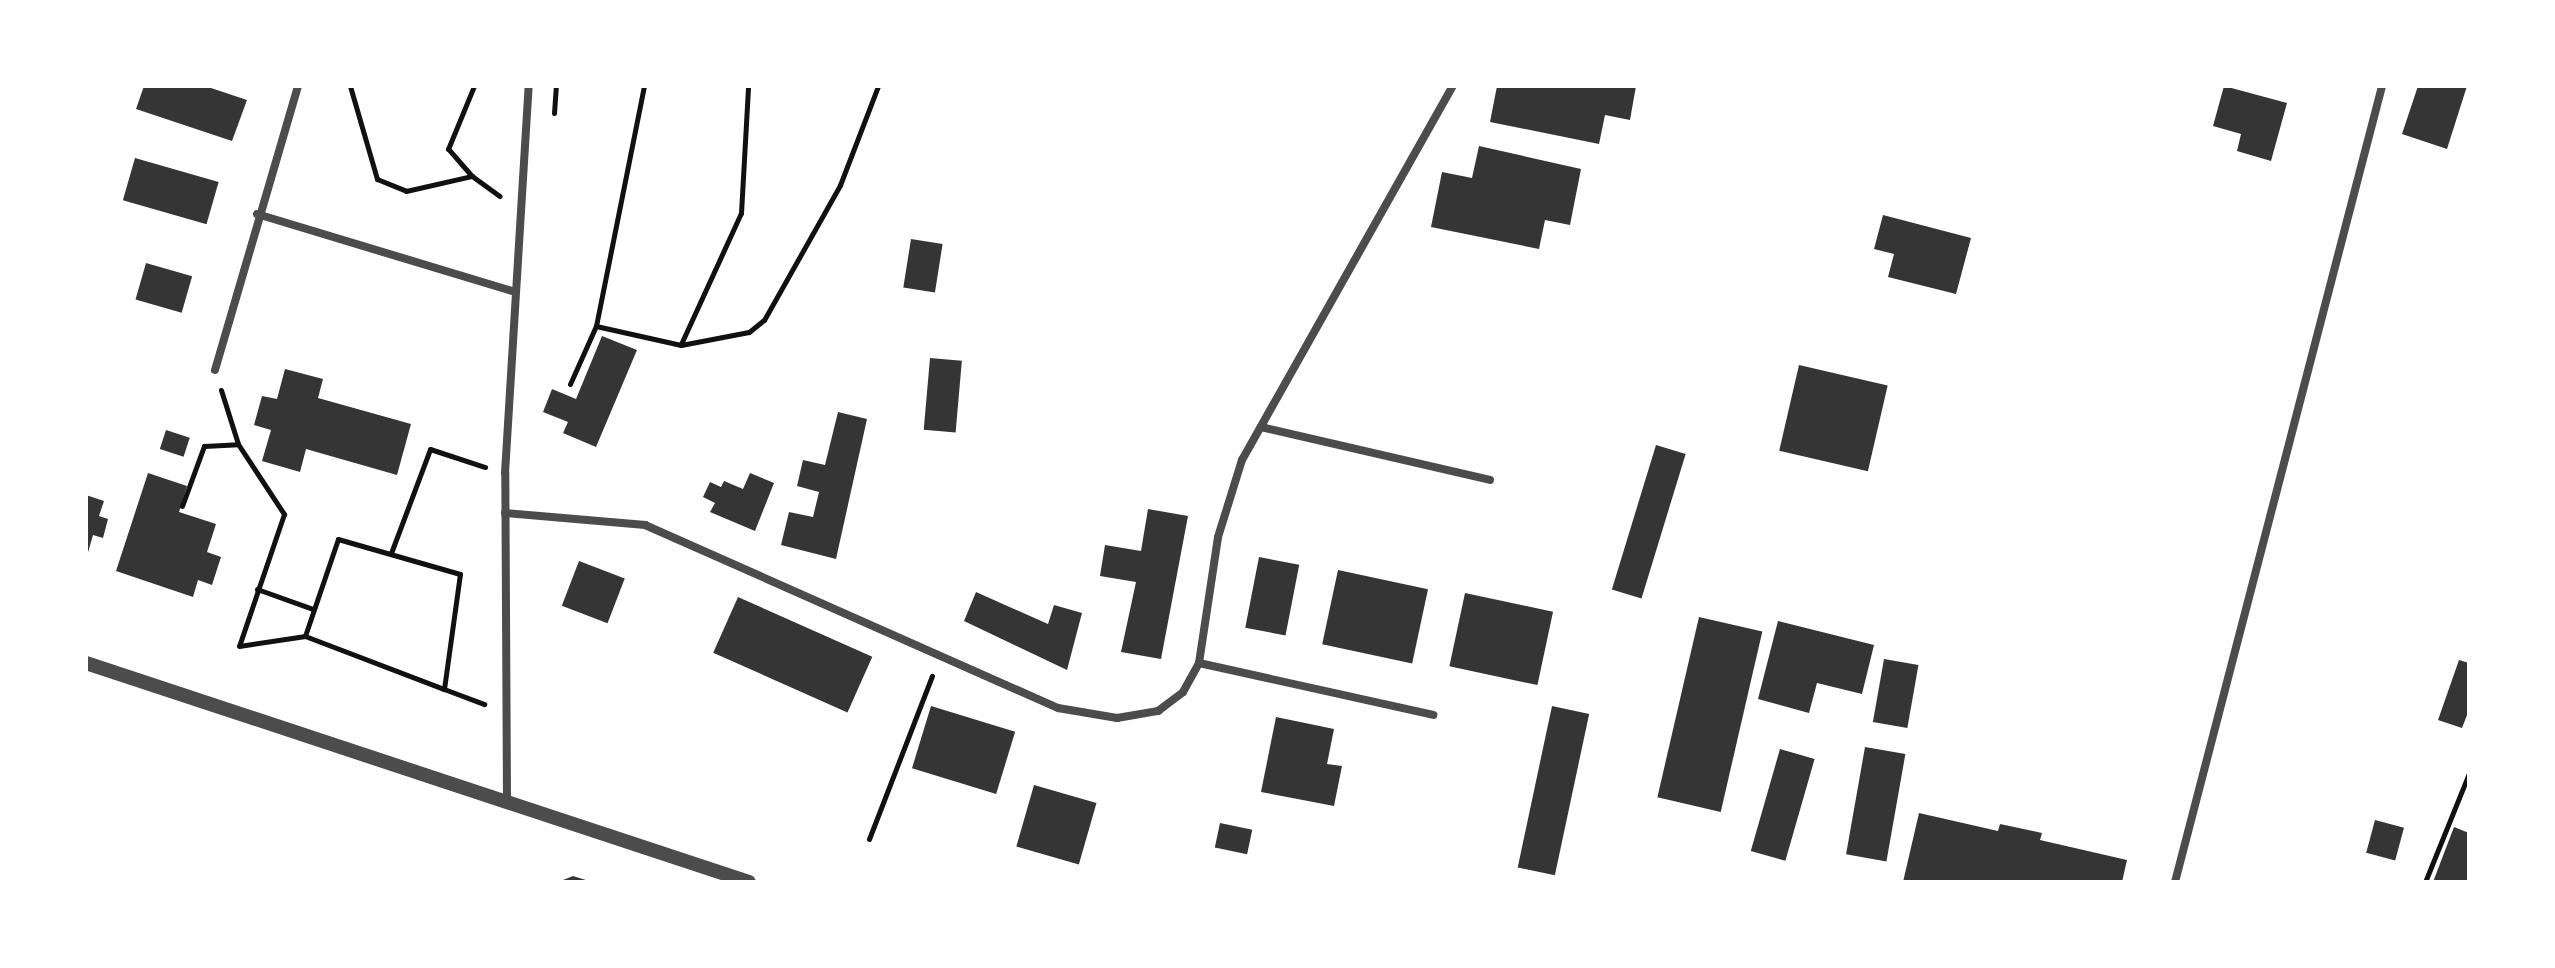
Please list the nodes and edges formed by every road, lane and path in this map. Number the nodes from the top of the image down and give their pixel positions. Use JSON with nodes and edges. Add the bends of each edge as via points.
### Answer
{"nodes":[{"id":1,"x":298,"y":86,"type":"edge"},
{"id":2,"x":350,"y":86,"type":"edge"},
{"id":3,"x":474,"y":86,"type":"edge"},
{"id":4,"x":529,"y":86,"type":"edge"},
{"id":5,"x":556,"y":86,"type":"edge"},
{"id":6,"x":644,"y":86,"type":"edge"},
{"id":7,"x":748,"y":86,"type":"edge"},
{"id":8,"x":878,"y":86,"type":"edge"},
{"id":9,"x":1453,"y":86,"type":"edge"},
{"id":10,"x":2382,"y":86,"type":"edge"},
{"id":11,"x":554,"y":117,"type":"dead end"},
{"id":12,"x":472,"y":176,"type":"junction"},
{"id":13,"x":502,"y":197,"type":"dead end"},
{"id":14,"x":257,"y":214,"type":"junction"},
{"id":15,"x":516,"y":292,"type":"junction"},
{"id":16,"x":596,"y":326,"type":"junction"},
{"id":17,"x":681,"y":345,"type":"junction"},
{"id":18,"x":215,"y":370,"type":"joint"},
{"id":19,"x":570,"y":384,"type":"dead end"},
{"id":20,"x":1261,"y":427,"type":"junction"},
{"id":21,"x":238,"y":444,"type":"junction"},
{"id":22,"x":505,"y":473,"type":"junction"},
{"id":23,"x":1490,"y":480,"type":"dead end"},
{"id":24,"x":182,"y":506,"type":"dead end"},
{"id":25,"x":505,"y":513,"type":"junction"},
{"id":26,"x":391,"y":553,"type":"junction"},
{"id":27,"x":257,"y":589,"type":"junction"},
{"id":28,"x":313,"y":609,"type":"junction"},
{"id":29,"x":305,"y":636,"type":"junction"},
{"id":30,"x":939,"y":657,"type":"junction"},
{"id":31,"x":86,"y":663,"type":"edge"},
{"id":32,"x":1199,"y":663,"type":"junction"},
{"id":33,"x":444,"y":689,"type":"junction"},
{"id":34,"x":504,"y":711,"type":"junction"},
{"id":35,"x":1433,"y":715,"type":"dead end"},
{"id":36,"x":2469,"y":773,"type":"edge"},
{"id":37,"x":507,"y":802,"type":"junction"},
{"id":38,"x":869,"y":839,"type":"dead end"},
{"id":39,"x":749,"y":882,"type":"edge"},
{"id":40,"x":2175,"y":882,"type":"edge"},
{"id":41,"x":2425,"y":882,"type":"edge"}],
"edges":[{"from":1,"to":14,"type":"street"},
{"from":2,"to":12,"type":"path","via":[[377,179],[406,191]]},
{"from":3,"to":12,"type":"path","via":[[448,149]]},
{"from":4,"to":15,"type":"street"},
{"from":5,"to":11,"type":"path"},
{"from":6,"to":16,"type":"path"},
{"from":7,"to":17,"type":"path","via":[[741,213]]},
{"from":8,"to":17,"type":"path","via":[[840,185],[764,320],[749,332]]},
{"from":9,"to":20,"type":"street"},
{"from":10,"to":40,"type":"street"},
{"from":12,"to":13,"type":"path"},
{"from":14,"to":15,"type":"street"},
{"from":14,"to":18,"type":"street"},
{"from":15,"to":22,"type":"street"},
{"from":16,"to":17,"type":"path"},
{"from":16,"to":19,"type":"path"},
{"from":18,"to":21,"type":"path"},
{"from":20,"to":23,"type":"street"},
{"from":20,"to":32,"type":"street","via":[[1229,489]]},
{"from":21,"to":24,"type":"path","via":[[204,446]]},
{"from":21,"to":27,"type":"path","via":[[284,514]]},
{"from":22,"to":25,"type":"street"},
{"from":22,"to":26,"type":"path","via":[[430,449]]},
{"from":25,"to":30,"type":"street","via":[[645,525]]},
{"from":25,"to":34,"type":"street"},
{"from":26,"to":28,"type":"path","via":[[338,539]]},
{"from":26,"to":33,"type":"path","via":[[460,574]]},
{"from":27,"to":28,"type":"path"},
{"from":27,"to":29,"type":"path","via":[[239,646]]},
{"from":28,"to":29,"type":"path"},
{"from":29,"to":33,"type":"path"},
{"from":30,"to":32,"type":"street","via":[[1058,708],[1117,718],[1158,711],[1183,692]]},
{"from":30,"to":38,"type":"path"},
{"from":31,"to":37,"type":"street"},
{"from":32,"to":35,"type":"street"},
{"from":33,"to":34,"type":"path"},
{"from":34,"to":37,"type":"street"},
{"from":36,"to":41,"type":"path"},
{"from":37,"to":39,"type":"street"}]}
